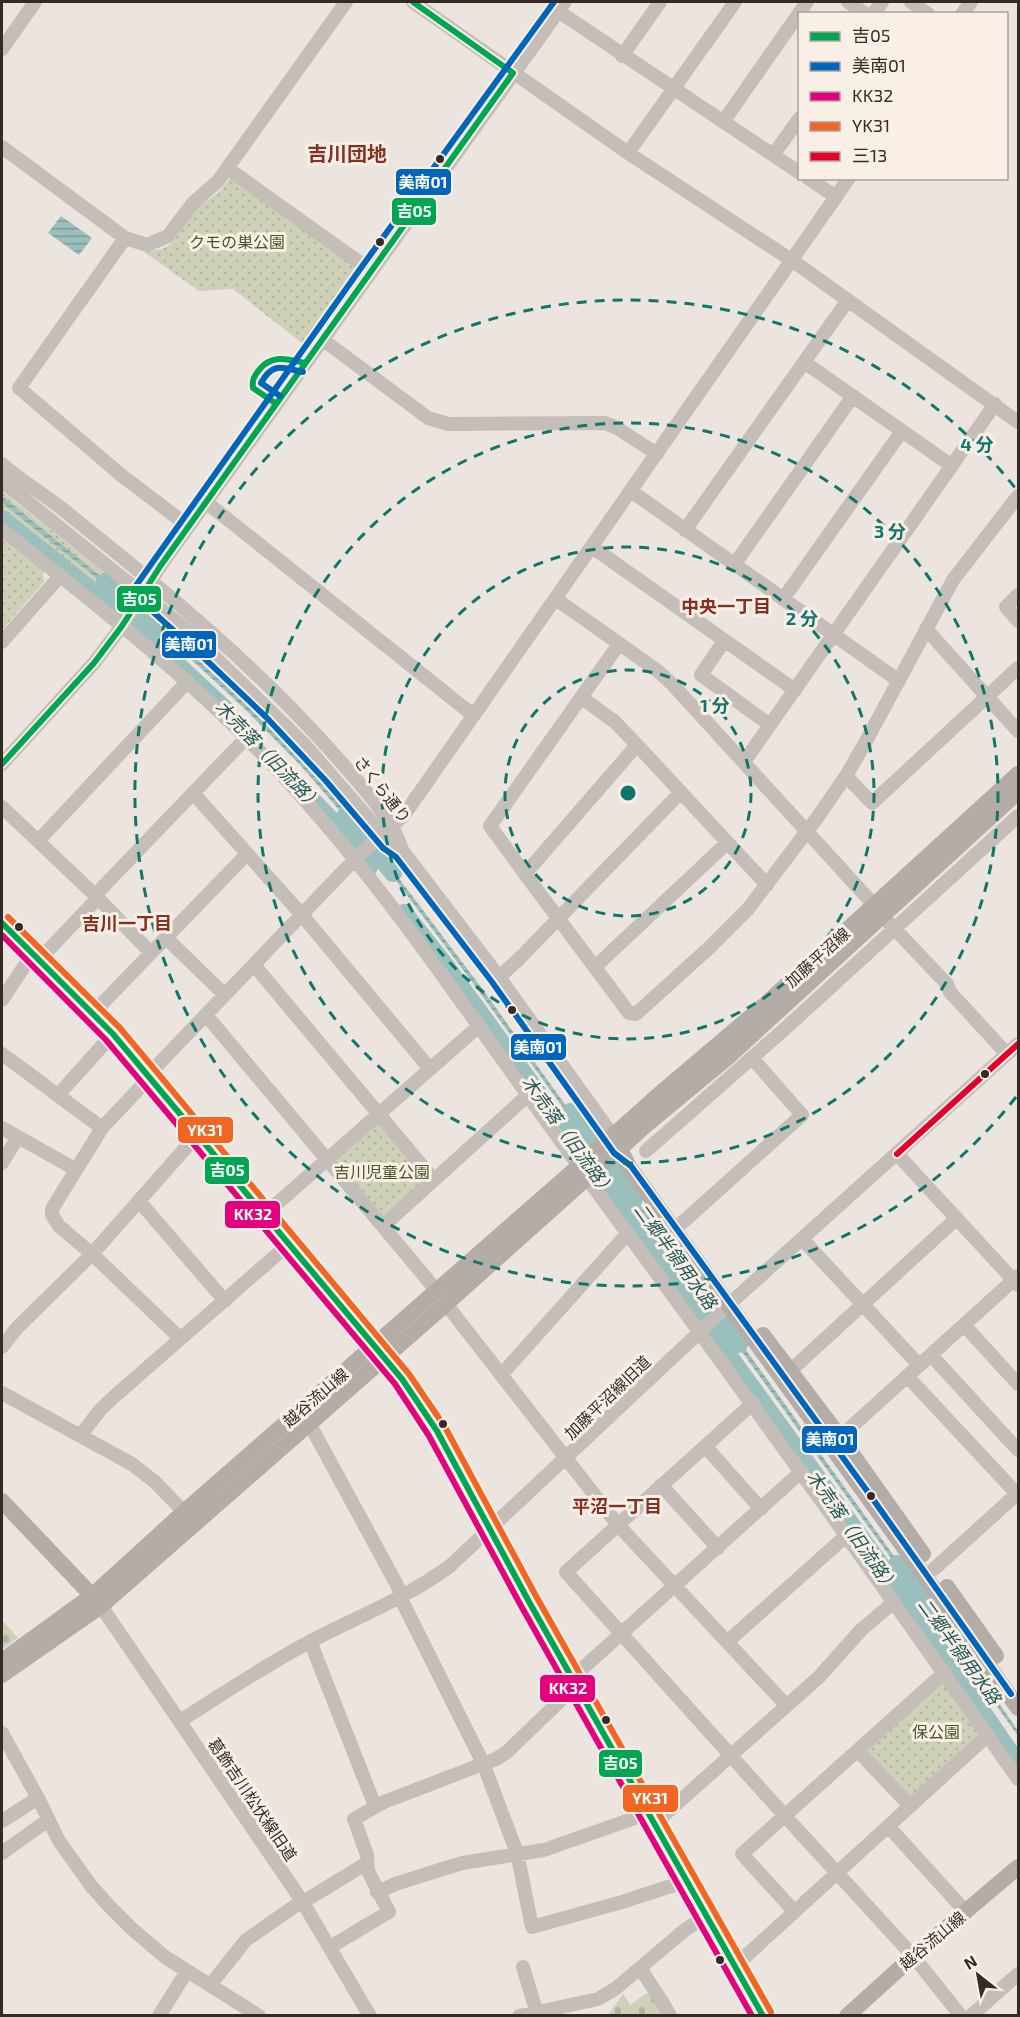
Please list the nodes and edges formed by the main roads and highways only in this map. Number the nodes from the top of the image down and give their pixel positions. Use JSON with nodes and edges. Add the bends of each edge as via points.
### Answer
{"nodes":[{"id":1,"x":1018,"y":774,"type":"edge"},
{"id":2,"x":1018,"y":792,"type":"edge"},
{"id":3,"x":884,"y":916,"type":"junction"},
{"id":4,"x":615,"y":1147,"type":"junction"},
{"id":5,"x":729,"y":1305,"type":"junction"},
{"id":6,"x":380,"y":1351,"type":"junction"},
{"id":7,"x":2,"y":1501,"type":"edge"},
{"id":8,"x":97,"y":1600,"type":"junction"},
{"id":9,"x":2,"y":1661,"type":"edge"},
{"id":10,"x":2,"y":1675,"type":"edge"},
{"id":11,"x":1018,"y":1689,"type":"edge"},
{"id":12,"x":1018,"y":1708,"type":"edge"},
{"id":13,"x":1018,"y":1867,"type":"edge"},
{"id":14,"x":847,"y":2016,"type":"edge"}],
"edges":[{"from":1,"to":3,"type":"main road","name":"加藤平沼線"},
{"from":2,"to":3,"type":"main road","name":"加藤平沼線"},
{"from":3,"to":4,"type":"main road","name":"加藤平沼線"},
{"from":3,"to":4,"type":"main road","name":"加藤平沼線","via":[[728,1057]]},
{"from":4,"to":5,"type":"main road"},
{"from":4,"to":5,"type":"main road","via":[[637,1160],[682,1223]]},
{"from":4,"to":6,"type":"main road","name":"越谷流山線"},
{"from":5,"to":11,"type":"main road","via":[[790,1371],[840,1437]]},
{"from":5,"to":12,"type":"main road"},
{"from":6,"to":8,"type":"main road","name":"越谷流山線","via":[[309,1424]]},
{"from":6,"to":8,"type":"main road","name":"越谷流山線","via":[[184,1512]]},
{"from":7,"to":8,"type":"main road"},
{"from":8,"to":9,"type":"main road","name":"越谷流山線"},
{"from":8,"to":10,"type":"main road","name":"越谷流山線"},
{"from":13,"to":14,"type":"main road","name":"越谷流山線"}]}
